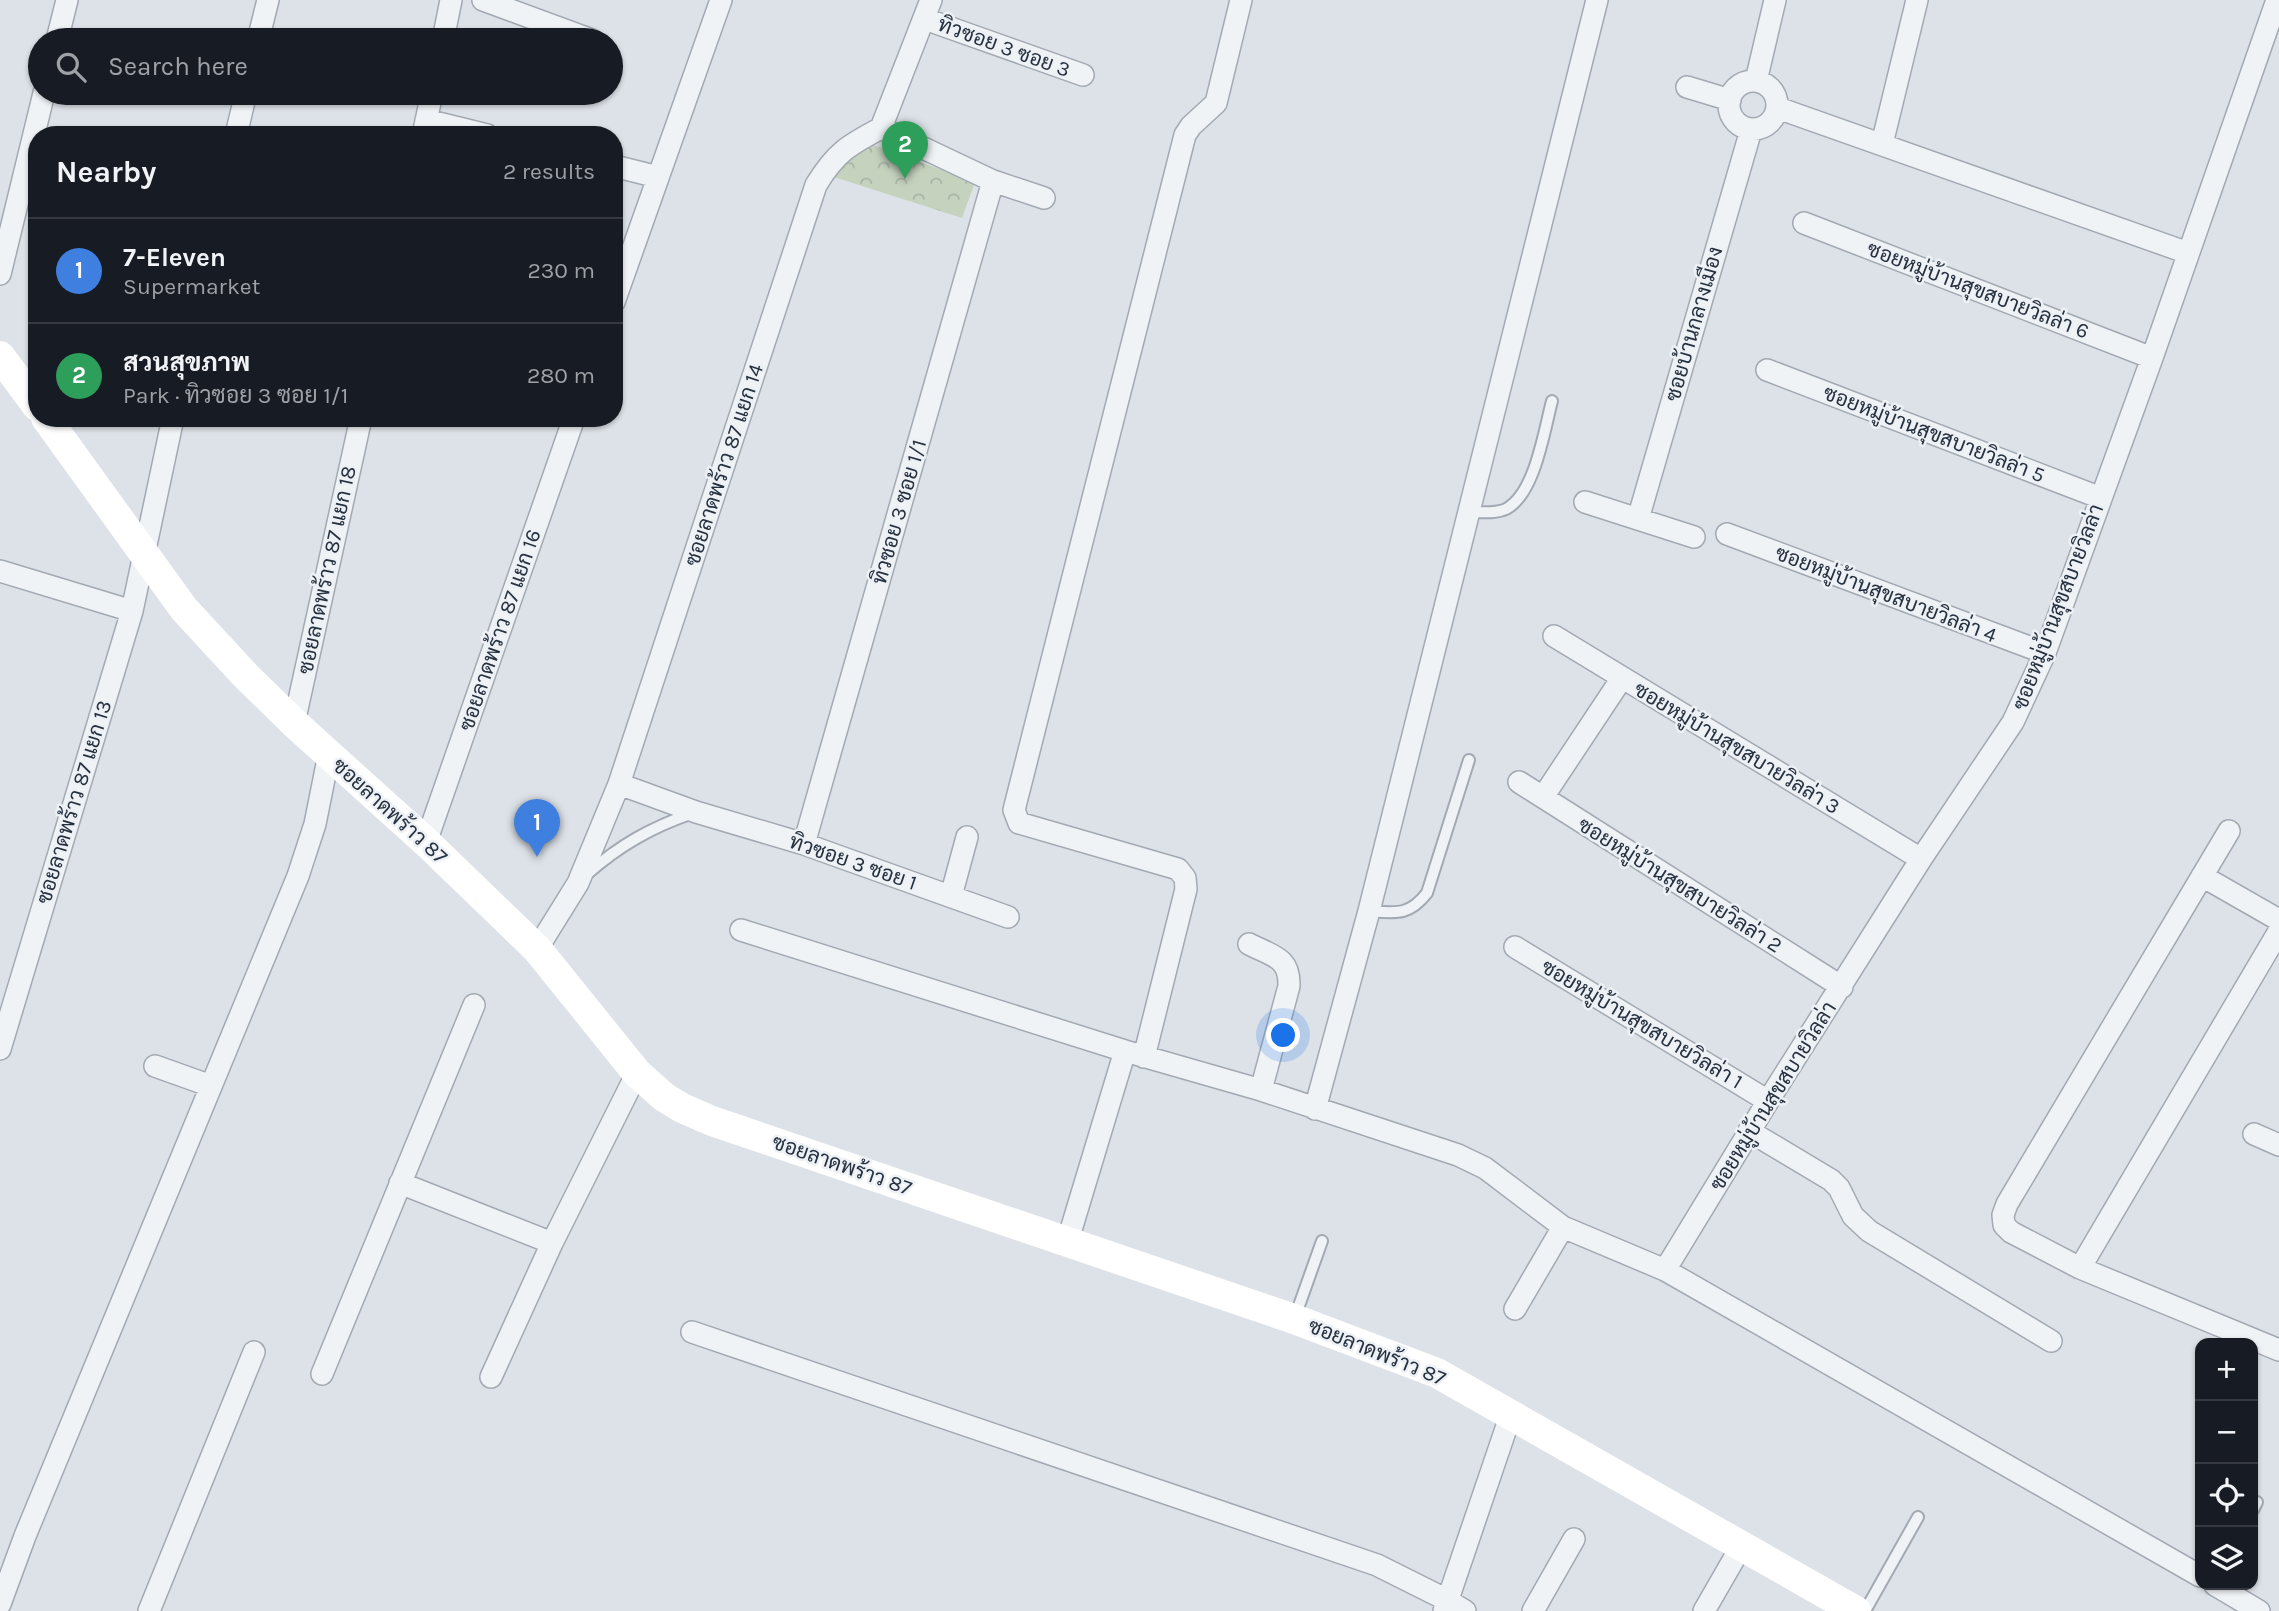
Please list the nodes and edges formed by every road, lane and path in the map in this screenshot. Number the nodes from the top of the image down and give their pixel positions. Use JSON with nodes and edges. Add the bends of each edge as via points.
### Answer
{"nodes":[{"id":1,"x":67,"y":0,"type":"edge"},
{"id":2,"x":268,"y":0,"type":"edge"},
{"id":3,"x":452,"y":0,"type":"edge"},
{"id":4,"x":483,"y":0,"type":"edge"},
{"id":5,"x":721,"y":0,"type":"edge"},
{"id":6,"x":1241,"y":0,"type":"edge"},
{"id":7,"x":1597,"y":0,"type":"edge"},
{"id":8,"x":1775,"y":0,"type":"edge"},
{"id":9,"x":1917,"y":0,"type":"edge"},
{"id":10,"x":2277,"y":0,"type":"edge"},
{"id":11,"x":928,"y":10,"type":"edge"},
{"id":12,"x":60,"y":28,"type":"edge"},
{"id":13,"x":261,"y":28,"type":"edge"},
{"id":14,"x":446,"y":28,"type":"edge"},
{"id":15,"x":559,"y":28,"type":"edge"},
{"id":16,"x":1083,"y":75,"type":"dead end"},
{"id":17,"x":1756,"y":81,"type":"junction"},
{"id":18,"x":1688,"y":87,"type":"dead end"},
{"id":19,"x":1730,"y":100,"type":"junction"},
{"id":20,"x":41,"y":105,"type":"edge"},
{"id":21,"x":243,"y":105,"type":"edge"},
{"id":22,"x":430,"y":105,"type":"edge"},
{"id":23,"x":1778,"y":108,"type":"junction"},
{"id":24,"x":36,"y":126,"type":"edge"},
{"id":25,"x":238,"y":126,"type":"edge"},
{"id":26,"x":425,"y":126,"type":"edge"},
{"id":27,"x":881,"y":128,"type":"junction"},
{"id":28,"x":1751,"y":130,"type":"junction"},
{"id":29,"x":1882,"y":144,"type":"junction"},
{"id":30,"x":28,"y":159,"type":"edge"},
{"id":31,"x":623,"y":168,"type":"edge"},
{"id":32,"x":658,"y":177,"type":"junction"},
{"id":33,"x":993,"y":181,"type":"junction"},
{"id":34,"x":1044,"y":198,"type":"dead end"},
{"id":35,"x":1804,"y":223,"type":"dead end"},
{"id":36,"x":2188,"y":253,"type":"junction"},
{"id":37,"x":0,"y":274,"type":"edge"},
{"id":38,"x":623,"y":276,"type":"edge"},
{"id":39,"x":2152,"y":358,"type":"junction"},
{"id":40,"x":2,"y":368,"type":"edge"},
{"id":41,"x":1767,"y":370,"type":"dead end"},
{"id":42,"x":28,"y":396,"type":"edge"},
{"id":43,"x":1552,"y":401,"type":"dead end"},
{"id":44,"x":53,"y":427,"type":"edge"},
{"id":45,"x":171,"y":427,"type":"edge"},
{"id":46,"x":358,"y":427,"type":"edge"},
{"id":47,"x":571,"y":427,"type":"edge"},
{"id":48,"x":2101,"y":498,"type":"junction"},
{"id":49,"x":1585,"y":502,"type":"dead end"},
{"id":50,"x":1468,"y":512,"type":"junction"},
{"id":51,"x":1637,"y":519,"type":"junction"},
{"id":52,"x":1727,"y":534,"type":"dead end"},
{"id":53,"x":1694,"y":537,"type":"dead end"},
{"id":54,"x":144,"y":553,"type":"junction"},
{"id":55,"x":0,"y":570,"type":"edge"},
{"id":56,"x":132,"y":611,"type":"junction"},
{"id":57,"x":1554,"y":636,"type":"dead end"},
{"id":58,"x":2045,"y":653,"type":"junction"},
{"id":59,"x":1622,"y":678,"type":"junction"},
{"id":60,"x":294,"y":723,"type":"junction"},
{"id":61,"x":329,"y":754,"type":"junction"},
{"id":62,"x":1469,"y":760,"type":"dead end"},
{"id":63,"x":1519,"y":782,"type":"dead end"},
{"id":64,"x":619,"y":784,"type":"junction"},
{"id":65,"x":1543,"y":797,"type":"junction"},
{"id":66,"x":696,"y":812,"type":"junction"},
{"id":67,"x":2228,"y":831,"type":"dead end"},
{"id":68,"x":967,"y":837,"type":"dead end"},
{"id":69,"x":426,"y":842,"type":"junction"},
{"id":70,"x":804,"y":844,"type":"junction"},
{"id":71,"x":1921,"y":859,"type":"junction"},
{"id":72,"x":2202,"y":876,"type":"junction"},
{"id":73,"x":578,"y":883,"type":"junction"},
{"id":74,"x":951,"y":896,"type":"junction"},
{"id":75,"x":1369,"y":911,"type":"junction"},
{"id":76,"x":1008,"y":917,"type":"dead end"},
{"id":77,"x":2279,"y":920,"type":"edge"},
{"id":78,"x":741,"y":930,"type":"dead end"},
{"id":79,"x":2279,"y":931,"type":"edge"},
{"id":80,"x":1249,"y":944,"type":"dead end"},
{"id":81,"x":1516,"y":947,"type":"dead end"},
{"id":82,"x":537,"y":950,"type":"junction"},
{"id":83,"x":1842,"y":987,"type":"junction"},
{"id":84,"x":474,"y":1005,"type":"dead end"},
{"id":85,"x":0,"y":1049,"type":"edge"},
{"id":86,"x":1134,"y":1054,"type":"junction"},
{"id":87,"x":155,"y":1066,"type":"dead end"},
{"id":88,"x":637,"y":1073,"type":"junction"},
{"id":89,"x":211,"y":1086,"type":"junction"},
{"id":90,"x":1261,"y":1090,"type":"junction"},
{"id":91,"x":1768,"y":1101,"type":"junction"},
{"id":92,"x":1315,"y":1110,"type":"junction"},
{"id":93,"x":1749,"y":1131,"type":"junction"},
{"id":94,"x":2254,"y":1134,"type":"dead end"},
{"id":95,"x":2279,"y":1145,"type":"edge"},
{"id":96,"x":400,"y":1183,"type":"junction"},
{"id":97,"x":1563,"y":1227,"type":"junction"},
{"id":98,"x":1322,"y":1241,"type":"dead end"},
{"id":99,"x":552,"y":1243,"type":"junction"},
{"id":100,"x":1067,"y":1243,"type":"junction"},
{"id":101,"x":2080,"y":1268,"type":"junction"},
{"id":102,"x":1665,"y":1270,"type":"junction"},
{"id":103,"x":1516,"y":1309,"type":"dead end"},
{"id":104,"x":1294,"y":1319,"type":"junction"},
{"id":105,"x":692,"y":1332,"type":"dead end"},
{"id":106,"x":2051,"y":1340,"type":"dead end"},
{"id":107,"x":2279,"y":1350,"type":"edge"},
{"id":108,"x":254,"y":1352,"type":"dead end"},
{"id":109,"x":322,"y":1374,"type":"dead end"},
{"id":110,"x":491,"y":1377,"type":"dead end"},
{"id":111,"x":1511,"y":1414,"type":"junction"},
{"id":112,"x":1918,"y":1517,"type":"dead end"},
{"id":113,"x":1574,"y":1539,"type":"dead end"},
{"id":114,"x":1742,"y":1545,"type":"junction"},
{"id":115,"x":2195,"y":1573,"type":"edge"},
{"id":116,"x":2223,"y":1590,"type":"edge"},
{"id":117,"x":0,"y":1604,"type":"edge"},
{"id":118,"x":1452,"y":1607,"type":"edge"},
{"id":119,"x":149,"y":1611,"type":"edge"},
{"id":120,"x":1533,"y":1611,"type":"edge"},
{"id":121,"x":1704,"y":1611,"type":"edge"},
{"id":122,"x":1856,"y":1611,"type":"edge"},
{"id":123,"x":1865,"y":1611,"type":"edge"},
{"id":124,"x":2259,"y":1611,"type":"edge"}],
"edges":[{"from":1,"to":12,"type":"street"},
{"from":2,"to":13,"type":"street"},
{"from":3,"to":14,"type":"street"},
{"from":4,"to":15,"type":"street"},
{"from":5,"to":32,"type":"street"},
{"from":6,"to":86,"type":"street","via":[[1216,103],[1185,135],[1014,810],[1019,823],[1178,869],[1185,878]]},
{"from":7,"to":50,"type":"street"},
{"from":8,"to":17,"type":"street"},
{"from":9,"to":29,"type":"street"},
{"from":10,"to":36,"type":"street","name":"ซอยหมู่บ้านสุขสบายวิลล่า"},
{"from":11,"to":16,"type":"street","name":"ทิวซอย 3 ซอย 3"},
{"from":11,"to":27,"type":"street"},
{"from":17,"to":19,"type":"street","via":[[1739,85]]},
{"from":17,"to":23,"type":"street","via":[[1772,90]]},
{"from":18,"to":19,"type":"street"},
{"from":19,"to":28,"type":"street","via":[[1733,120]]},
{"from":20,"to":24,"type":"street"},
{"from":21,"to":25,"type":"street"},
{"from":22,"to":26,"type":"street"},
{"from":23,"to":28,"type":"street","via":[[1769,124]]},
{"from":23,"to":29,"type":"street"},
{"from":27,"to":33,"type":"street"},
{"from":27,"to":64,"type":"street","name":"ซอยลาดพร้าว 87 แยก 14","via":[[847,147],[816,185]]},
{"from":28,"to":51,"type":"street","name":"ซอยบ้านกลางเมือง"},
{"from":29,"to":36,"type":"street"},
{"from":30,"to":37,"type":"street"},
{"from":31,"to":32,"type":"street"},
{"from":32,"to":38,"type":"street"},
{"from":33,"to":34,"type":"street"},
{"from":33,"to":70,"type":"street","name":"ทิวซอย 3 ซอย 1/1"},
{"from":35,"to":39,"type":"street","name":"ซอยหมู่บ้านสุขสบายวิลล่า 6"},
{"from":36,"to":39,"type":"street","name":"ซอยหมู่บ้านสุขสบายวิลล่า"},
{"from":39,"to":48,"type":"street","name":"ซอยหมู่บ้านสุขสบายวิลล่า"},
{"from":40,"to":42,"type":"street"},
{"from":41,"to":48,"type":"street","name":"ซอยหมู่บ้านสุขสบายวิลล่า 5"},
{"from":43,"to":50,"type":"lane","via":[[1529,482],[1520,498],[1505,509]]},
{"from":44,"to":54,"type":"street","name":"ซอยลาดพร้าว 87"},
{"from":45,"to":54,"type":"street","name":"ซอยลาดพร้าว 87 แยก 13"},
{"from":46,"to":60,"type":"street","name":"ซอยลาดพร้าว 87 แยก 18"},
{"from":47,"to":69,"type":"street","name":"ซอยลาดพร้าว 87 แยก 16"},
{"from":48,"to":58,"type":"street","name":"ซอยหมู่บ้านสุขสบายวิลล่า"},
{"from":49,"to":51,"type":"street"},
{"from":50,"to":75,"type":"street"},
{"from":51,"to":53,"type":"street"},
{"from":52,"to":58,"type":"street","name":"ซอยหมู่บ้านสุขสบายวิลล่า 4"},
{"from":54,"to":56,"type":"street","name":"ซอยลาดพร้าว 87 แยก 13"},
{"from":54,"to":60,"type":"street","name":"ซอยลาดพร้าว 87","via":[[184,609]]},
{"from":55,"to":56,"type":"street"},
{"from":56,"to":85,"type":"street","name":"ซอยลาดพร้าว 87 แยก 13"},
{"from":57,"to":59,"type":"street","name":"ซอยหมู่บ้านสุขสบายวิลล่า 3"},
{"from":58,"to":71,"type":"street","name":"ซอยหมู่บ้านสุขสบายวิลล่า","via":[[2012,722]]},
{"from":59,"to":65,"type":"street"},
{"from":59,"to":71,"type":"street","name":"ซอยหมู่บ้านสุขสบายวิลล่า 3"},
{"from":60,"to":61,"type":"street","name":"ซอยลาดพร้าว 87"},
{"from":61,"to":69,"type":"street","name":"ซอยลาดพร้าว 87"},
{"from":61,"to":89,"type":"street","via":[[315,824],[298,876]]},
{"from":62,"to":75,"type":"lane","via":[[1427,893],[1409,910]]},
{"from":63,"to":65,"type":"street","name":"ซอยหมู่บ้านสุขสบายวิลล่า 2"},
{"from":64,"to":66,"type":"street","name":"ทิวซอย 3 ซอย 1"},
{"from":64,"to":73,"type":"street","name":"ซอยลาดพร้าว 87 แยก 14"},
{"from":65,"to":83,"type":"street","name":"ซอยหมู่บ้านสุขสบายวิลล่า 2"},
{"from":66,"to":70,"type":"street","name":"ทิวซอย 3 ซอย 1"},
{"from":66,"to":73,"type":"lane","via":[[631,840]]},
{"from":67,"to":72,"type":"street"},
{"from":68,"to":74,"type":"street"},
{"from":69,"to":82,"type":"street","name":"ซอยลาดพร้าว 87"},
{"from":70,"to":74,"type":"street","name":"ทิวซอย 3 ซอย 1"},
{"from":71,"to":83,"type":"street","name":"ซอยหมู่บ้านสุขสบายวิลล่า"},
{"from":72,"to":77,"type":"street"},
{"from":72,"to":101,"type":"street","via":[[2003,1215],[2011,1232]]},
{"from":73,"to":82,"type":"street","name":"ซอยลาดพร้าว 87 แยก 14"},
{"from":74,"to":76,"type":"street","name":"ทิวซอย 3 ซอย 1"},
{"from":75,"to":92,"type":"street"},
{"from":78,"to":86,"type":"street"},
{"from":79,"to":101,"type":"street"},
{"from":80,"to":90,"type":"street","via":[[1280,960],[1290,976]]},
{"from":81,"to":91,"type":"street","name":"ซอยหมู่บ้านสุขสบายวิลล่า 1"},
{"from":82,"to":88,"type":"street","name":"ซอยลาดพร้าว 87"},
{"from":83,"to":91,"type":"street","name":"ซอยหมู่บ้านสุขสบายวิลล่า"},
{"from":84,"to":96,"type":"street"},
{"from":86,"to":90,"type":"street"},
{"from":86,"to":100,"type":"street"},
{"from":87,"to":89,"type":"street"},
{"from":88,"to":99,"type":"street"},
{"from":88,"to":100,"type":"street","name":"ซอยลาดพร้าว 87","via":[[664,1097],[712,1121]]},
{"from":89,"to":117,"type":"street"},
{"from":90,"to":92,"type":"street"},
{"from":91,"to":93,"type":"street","name":"ซอยหมู่บ้านสุขสบายวิลล่า"},
{"from":92,"to":97,"type":"street","via":[[1429,1144],[1485,1168]]},
{"from":93,"to":102,"type":"street","name":"ซอยหมู่บ้านสุขสบายวิลล่า"},
{"from":93,"to":106,"type":"street","via":[[1831,1180],[1853,1216],[1869,1231]]},
{"from":94,"to":95,"type":"street"},
{"from":96,"to":99,"type":"street"},
{"from":96,"to":109,"type":"street"},
{"from":97,"to":102,"type":"street"},
{"from":97,"to":103,"type":"street"},
{"from":98,"to":104,"type":"lane"},
{"from":99,"to":110,"type":"street"},
{"from":100,"to":104,"type":"street","name":"ซอยลาดพร้าว 87"},
{"from":101,"to":107,"type":"street"},
{"from":102,"to":115,"type":"street"},
{"from":104,"to":111,"type":"street","name":"ซอยลาดพร้าว 87","via":[[1437,1373]]},
{"from":105,"to":118,"type":"street","via":[[1377,1565]]},
{"from":108,"to":119,"type":"street"},
{"from":111,"to":114,"type":"street","name":"ซอยลาดพร้าว 87"},
{"from":111,"to":118,"type":"street"},
{"from":112,"to":123,"type":"lane"},
{"from":113,"to":120,"type":"street"},
{"from":114,"to":121,"type":"street"},
{"from":114,"to":122,"type":"street","name":"ซอยลาดพร้าว 87"},
{"from":116,"to":124,"type":"street"}]}
